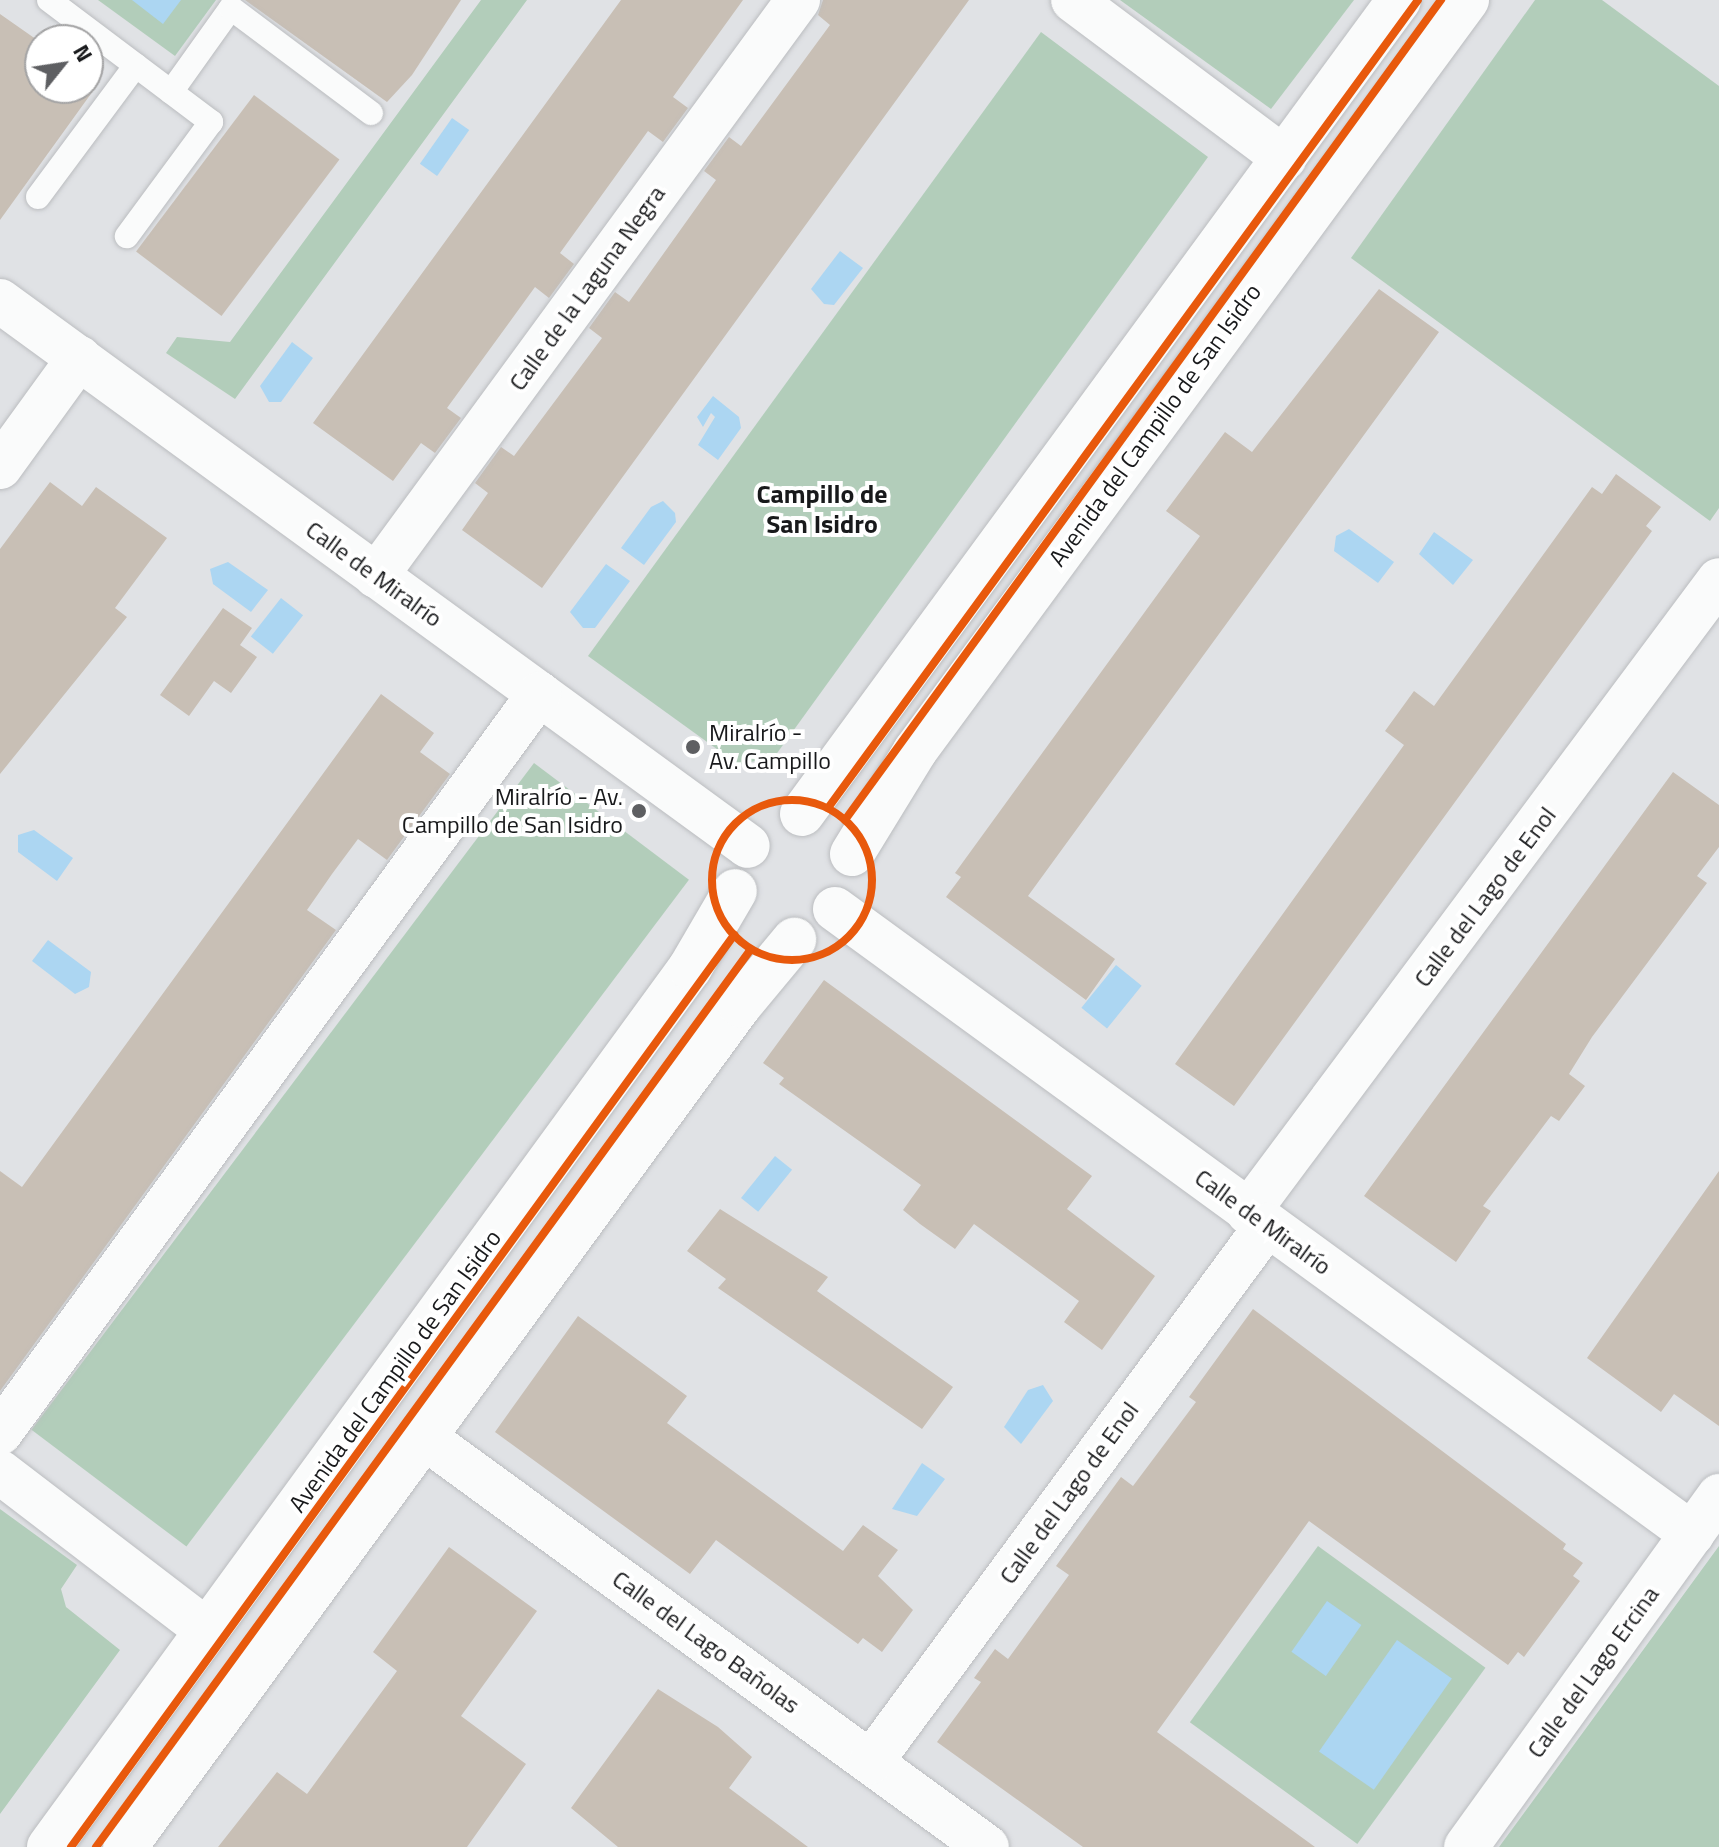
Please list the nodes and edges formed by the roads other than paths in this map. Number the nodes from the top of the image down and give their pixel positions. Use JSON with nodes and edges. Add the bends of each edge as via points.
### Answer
{"nodes":[{"id":1,"x":49,"y":0,"type":"edge"},
{"id":2,"x":798,"y":0,"type":"edge"},
{"id":3,"x":1073,"y":0,"type":"edge"},
{"id":4,"x":1399,"y":0,"type":"edge"},
{"id":5,"x":1467,"y":0,"type":"edge"},
{"id":6,"x":136,"y":65,"type":"junction"},
{"id":7,"x":171,"y":92,"type":"junction"},
{"id":8,"x":371,"y":113,"type":"dead end"},
{"id":9,"x":1284,"y":158,"type":"junction"},
{"id":10,"x":38,"y":197,"type":"dead end"},
{"id":11,"x":127,"y":236,"type":"dead end"},
{"id":12,"x":0,"y":301,"type":"edge"},
{"id":13,"x":79,"y":358,"type":"junction"},
{"id":14,"x":0,"y":467,"type":"edge"},
{"id":15,"x":376,"y":576,"type":"junction"},
{"id":16,"x":1719,"y":580,"type":"edge"},
{"id":17,"x":539,"y":694,"type":"junction"},
{"id":18,"x":802,"y":814,"type":"junction"},
{"id":19,"x":748,"y":846,"type":"junction"},
{"id":20,"x":852,"y":854,"type":"junction"},
{"id":21,"x":735,"y":891,"type":"junction"},
{"id":22,"x":835,"y":909,"type":"junction"},
{"id":23,"x":794,"y":940,"type":"junction"},
{"id":24,"x":1258,"y":1219,"type":"junction"},
{"id":25,"x":0,"y":1433,"type":"edge"},
{"id":26,"x":425,"y":1438,"type":"junction"},
{"id":27,"x":0,"y":1472,"type":"edge"},
{"id":28,"x":1719,"y":1496,"type":"edge"},
{"id":29,"x":1692,"y":1534,"type":"junction"},
{"id":30,"x":207,"y":1630,"type":"junction"},
{"id":31,"x":871,"y":1762,"type":"junction"},
{"id":32,"x":49,"y":1847,"type":"edge"},
{"id":33,"x":125,"y":1847,"type":"edge"},
{"id":34,"x":987,"y":1847,"type":"edge"},
{"id":35,"x":1466,"y":1847,"type":"edge"}],
"edges":[{"from":1,"to":6,"type":"lane"},
{"from":2,"to":15,"type":"street","name":"Calle de la Laguna Negra"},
{"from":3,"to":9,"type":"street"},
{"from":4,"to":9,"type":"street"},
{"from":5,"to":20,"type":"street","name":"Avenida del Campillo de San Isidro","via":[[915,751]]},
{"from":6,"to":7,"type":"lane"},
{"from":6,"to":10,"type":"lane"},
{"from":7,"to":8,"type":"lane","via":[[231,8]]},
{"from":7,"to":11,"type":"lane","via":[[211,122]]},
{"from":9,"to":18,"type":"street"},
{"from":12,"to":13,"type":"street","name":"Calle de Miralrío"},
{"from":13,"to":14,"type":"street"},
{"from":13,"to":15,"type":"street","name":"Calle de Miralrío"},
{"from":15,"to":17,"type":"street","name":"Calle de Miralrío"},
{"from":16,"to":24,"type":"street","name":"Calle del Lago de Enol"},
{"from":17,"to":19,"type":"street","name":"Calle de Miralrío"},
{"from":17,"to":25,"type":"street"},
{"from":18,"to":19,"type":"street","via":[[760,832]]},
{"from":18,"to":20,"type":"street","via":[[822,816],[841,830]]},
{"from":19,"to":21,"type":"street","via":[[735,868]]},
{"from":20,"to":22,"type":"street","via":[[848,888]]},
{"from":21,"to":23,"type":"street","via":[[754,929],[772,939]]},
{"from":21,"to":30,"type":"street","name":"Avenida del Campillo de San Isidro","via":[[690,968]]},
{"from":22,"to":23,"type":"street"},
{"from":22,"to":24,"type":"street","name":"Calle de Miralrío"},
{"from":23,"to":26,"type":"street","via":[[740,1005]]},
{"from":24,"to":29,"type":"street","name":"Calle de Miralrío"},
{"from":24,"to":31,"type":"street","name":"Calle del Lago de Enol"},
{"from":26,"to":31,"type":"street","name":"Calle del Lago Bañolas"},
{"from":26,"to":33,"type":"street"},
{"from":27,"to":30,"type":"street"},
{"from":28,"to":29,"type":"street","name":"Calle del Lago Ercina"},
{"from":29,"to":35,"type":"street","name":"Calle del Lago Ercina"},
{"from":30,"to":32,"type":"street","name":"Avenida del Campillo de San Isidro"},
{"from":31,"to":34,"type":"street","name":"Calle del Lago Bañolas"}]}
